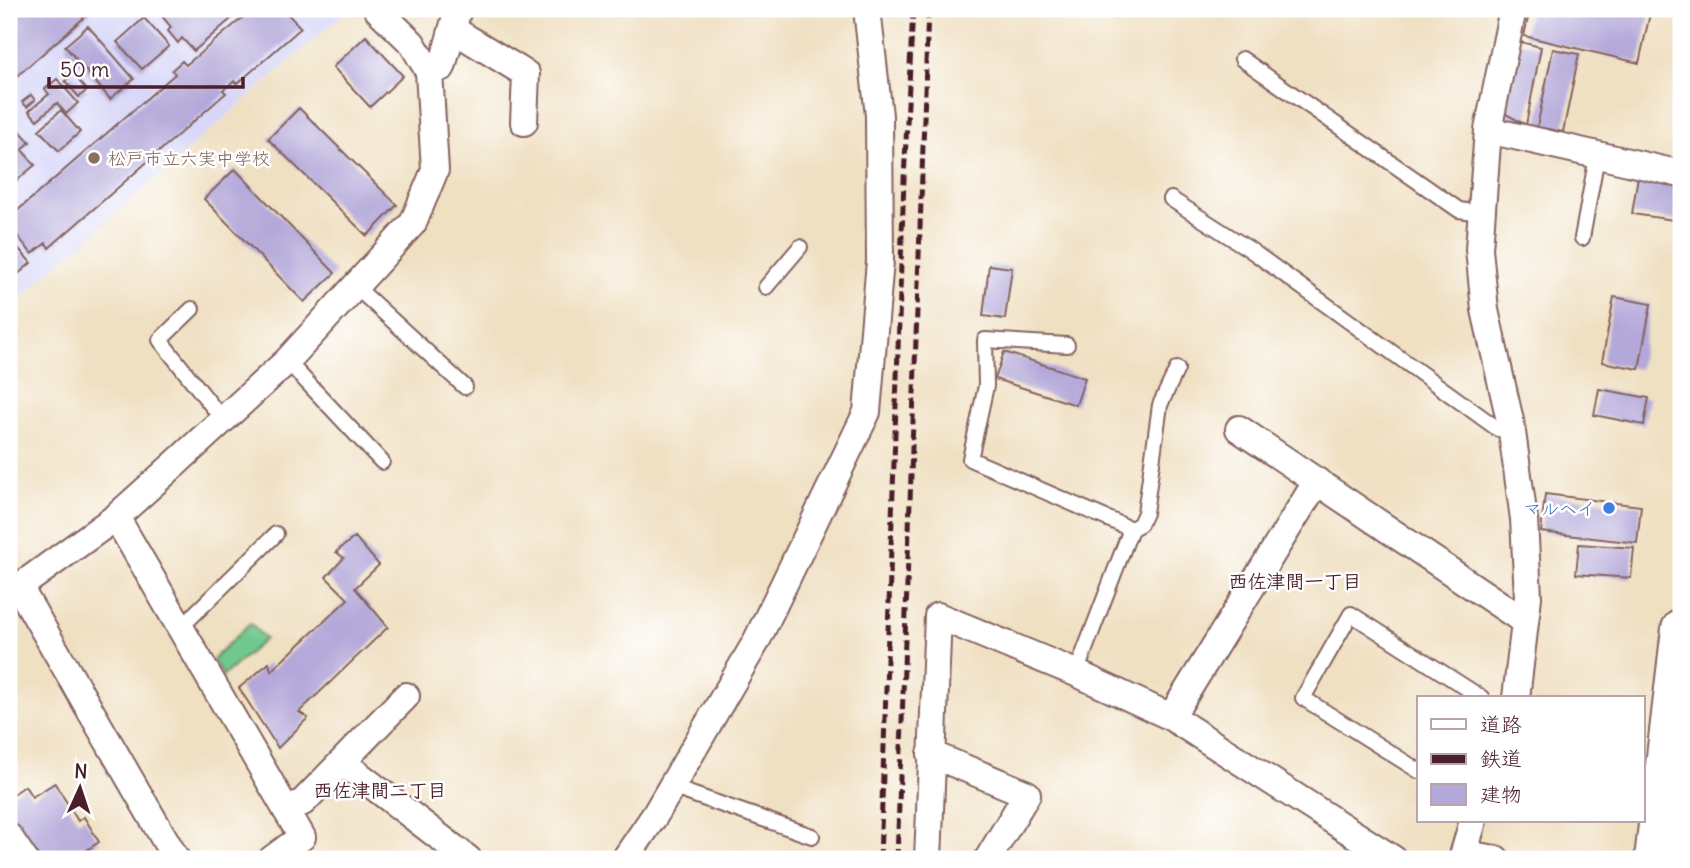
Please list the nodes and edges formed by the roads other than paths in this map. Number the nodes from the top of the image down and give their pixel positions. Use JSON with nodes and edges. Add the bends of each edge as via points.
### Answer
{"nodes":[{"id":1,"x":377,"y":9,"type":"edge"},
{"id":2,"x":867,"y":9,"type":"edge"},
{"id":3,"x":1513,"y":9,"type":"edge"},
{"id":4,"x":456,"y":19,"type":"edge"},
{"id":5,"x":1242,"y":59,"type":"dead end"},
{"id":6,"x":429,"y":72,"type":"junction"},
{"id":7,"x":524,"y":122,"type":"dead end"},
{"id":8,"x":1488,"y":130,"type":"junction"},
{"id":9,"x":1597,"y":156,"type":"junction"},
{"id":10,"x":1681,"y":174,"type":"edge"},
{"id":11,"x":1171,"y":200,"type":"dead end"},
{"id":12,"x":1480,"y":213,"type":"junction"},
{"id":13,"x":1582,"y":238,"type":"dead end"},
{"id":14,"x":800,"y":247,"type":"dead end"},
{"id":15,"x":356,"y":287,"type":"junction"},
{"id":16,"x":766,"y":287,"type":"dead end"},
{"id":17,"x":192,"y":309,"type":"dead end"},
{"id":18,"x":1067,"y":345,"type":"dead end"},
{"id":19,"x":287,"y":360,"type":"junction"},
{"id":20,"x":1177,"y":369,"type":"dead end"},
{"id":21,"x":465,"y":387,"type":"dead end"},
{"id":22,"x":222,"y":419,"type":"junction"},
{"id":23,"x":1511,"y":425,"type":"junction"},
{"id":24,"x":1239,"y":429,"type":"dead end"},
{"id":25,"x":382,"y":462,"type":"dead end"},
{"id":26,"x":1318,"y":481,"type":"junction"},
{"id":27,"x":116,"y":517,"type":"junction"},
{"id":28,"x":1131,"y":529,"type":"junction"},
{"id":29,"x":276,"y":534,"type":"dead end"},
{"id":30,"x":14,"y":590,"type":"edge"},
{"id":31,"x":1524,"y":621,"type":"junction"},
{"id":32,"x":179,"y":629,"type":"junction"},
{"id":33,"x":1681,"y":629,"type":"edge"},
{"id":34,"x":1076,"y":673,"type":"junction"},
{"id":35,"x":406,"y":696,"type":"dead end"},
{"id":36,"x":1479,"y":696,"type":"edge"},
{"id":37,"x":1516,"y":696,"type":"edge"},
{"id":38,"x":1171,"y":717,"type":"junction"},
{"id":39,"x":931,"y":754,"type":"junction"},
{"id":40,"x":342,"y":762,"type":"junction"},
{"id":41,"x":1417,"y":770,"type":"edge"},
{"id":42,"x":671,"y":787,"type":"junction"},
{"id":43,"x":286,"y":810,"type":"junction"},
{"id":44,"x":1473,"y":822,"type":"edge"},
{"id":45,"x":9,"y":836,"type":"edge"},
{"id":46,"x":812,"y":836,"type":"dead end"},
{"id":47,"x":1463,"y":857,"type":"edge"},
{"id":48,"x":24,"y":859,"type":"edge"},
{"id":49,"x":176,"y":859,"type":"edge"},
{"id":50,"x":272,"y":859,"type":"edge"},
{"id":51,"x":468,"y":859,"type":"edge"},
{"id":52,"x":625,"y":859,"type":"edge"},
{"id":53,"x":928,"y":859,"type":"edge"},
{"id":54,"x":988,"y":859,"type":"edge"},
{"id":55,"x":1393,"y":859,"type":"edge"},
{"id":56,"x":1496,"y":859,"type":"edge"},
{"id":57,"x":1654,"y":859,"type":"edge"}],
"edges":[{"from":1,"to":6,"type":"street","via":[[412,43]]},
{"from":2,"to":42,"type":"street","via":[[879,116],[880,236],[867,412],[755,642]]},
{"from":3,"to":8,"type":"street"},
{"from":4,"to":6,"type":"street","via":[[442,67]]},
{"from":4,"to":7,"type":"street","via":[[526,74]]},
{"from":5,"to":12,"type":"lane","via":[[1459,210]]},
{"from":6,"to":15,"type":"street","via":[[435,170],[428,192],[413,223]]},
{"from":8,"to":9,"type":"street"},
{"from":8,"to":12,"type":"street"},
{"from":9,"to":10,"type":"street"},
{"from":9,"to":13,"type":"lane"},
{"from":11,"to":23,"type":"lane","via":[[1249,249],[1498,429]]},
{"from":12,"to":23,"type":"street","via":[[1485,310]]},
{"from":14,"to":16,"type":"lane"},
{"from":15,"to":19,"type":"street"},
{"from":15,"to":21,"type":"lane"},
{"from":17,"to":22,"type":"lane","via":[[160,340]]},
{"from":18,"to":28,"type":"lane","via":[[985,340],[986,386],[970,459]]},
{"from":19,"to":22,"type":"street"},
{"from":19,"to":25,"type":"lane"},
{"from":20,"to":28,"type":"lane","via":[[1160,405],[1145,513]]},
{"from":22,"to":27,"type":"street"},
{"from":23,"to":31,"type":"street","via":[[1524,519],[1528,597]]},
{"from":24,"to":26,"type":"street"},
{"from":26,"to":31,"type":"street"},
{"from":26,"to":38,"type":"street"},
{"from":27,"to":30,"type":"street"},
{"from":27,"to":32,"type":"street"},
{"from":28,"to":34,"type":"lane"},
{"from":29,"to":32,"type":"lane"},
{"from":30,"to":49,"type":"street"},
{"from":31,"to":37,"type":"street"},
{"from":32,"to":43,"type":"street"},
{"from":33,"to":57,"type":"main road"},
{"from":34,"to":38,"type":"street"},
{"from":34,"to":39,"type":"street","via":[[938,616]]},
{"from":35,"to":40,"type":"street"},
{"from":36,"to":41,"type":"lane","via":[[1352,614],[1303,698]]},
{"from":38,"to":55,"type":"street"},
{"from":39,"to":53,"type":"street"},
{"from":39,"to":54,"type":"street","via":[[1027,794]]},
{"from":40,"to":43,"type":"street","via":[[303,802]]},
{"from":40,"to":51,"type":"street"},
{"from":42,"to":46,"type":"lane"},
{"from":42,"to":52,"type":"street"},
{"from":43,"to":50,"type":"street","via":[[302,837]]},
{"from":44,"to":47,"type":"street"},
{"from":45,"to":48,"type":"street"},
{"from":47,"to":56,"type":"street"}]}
